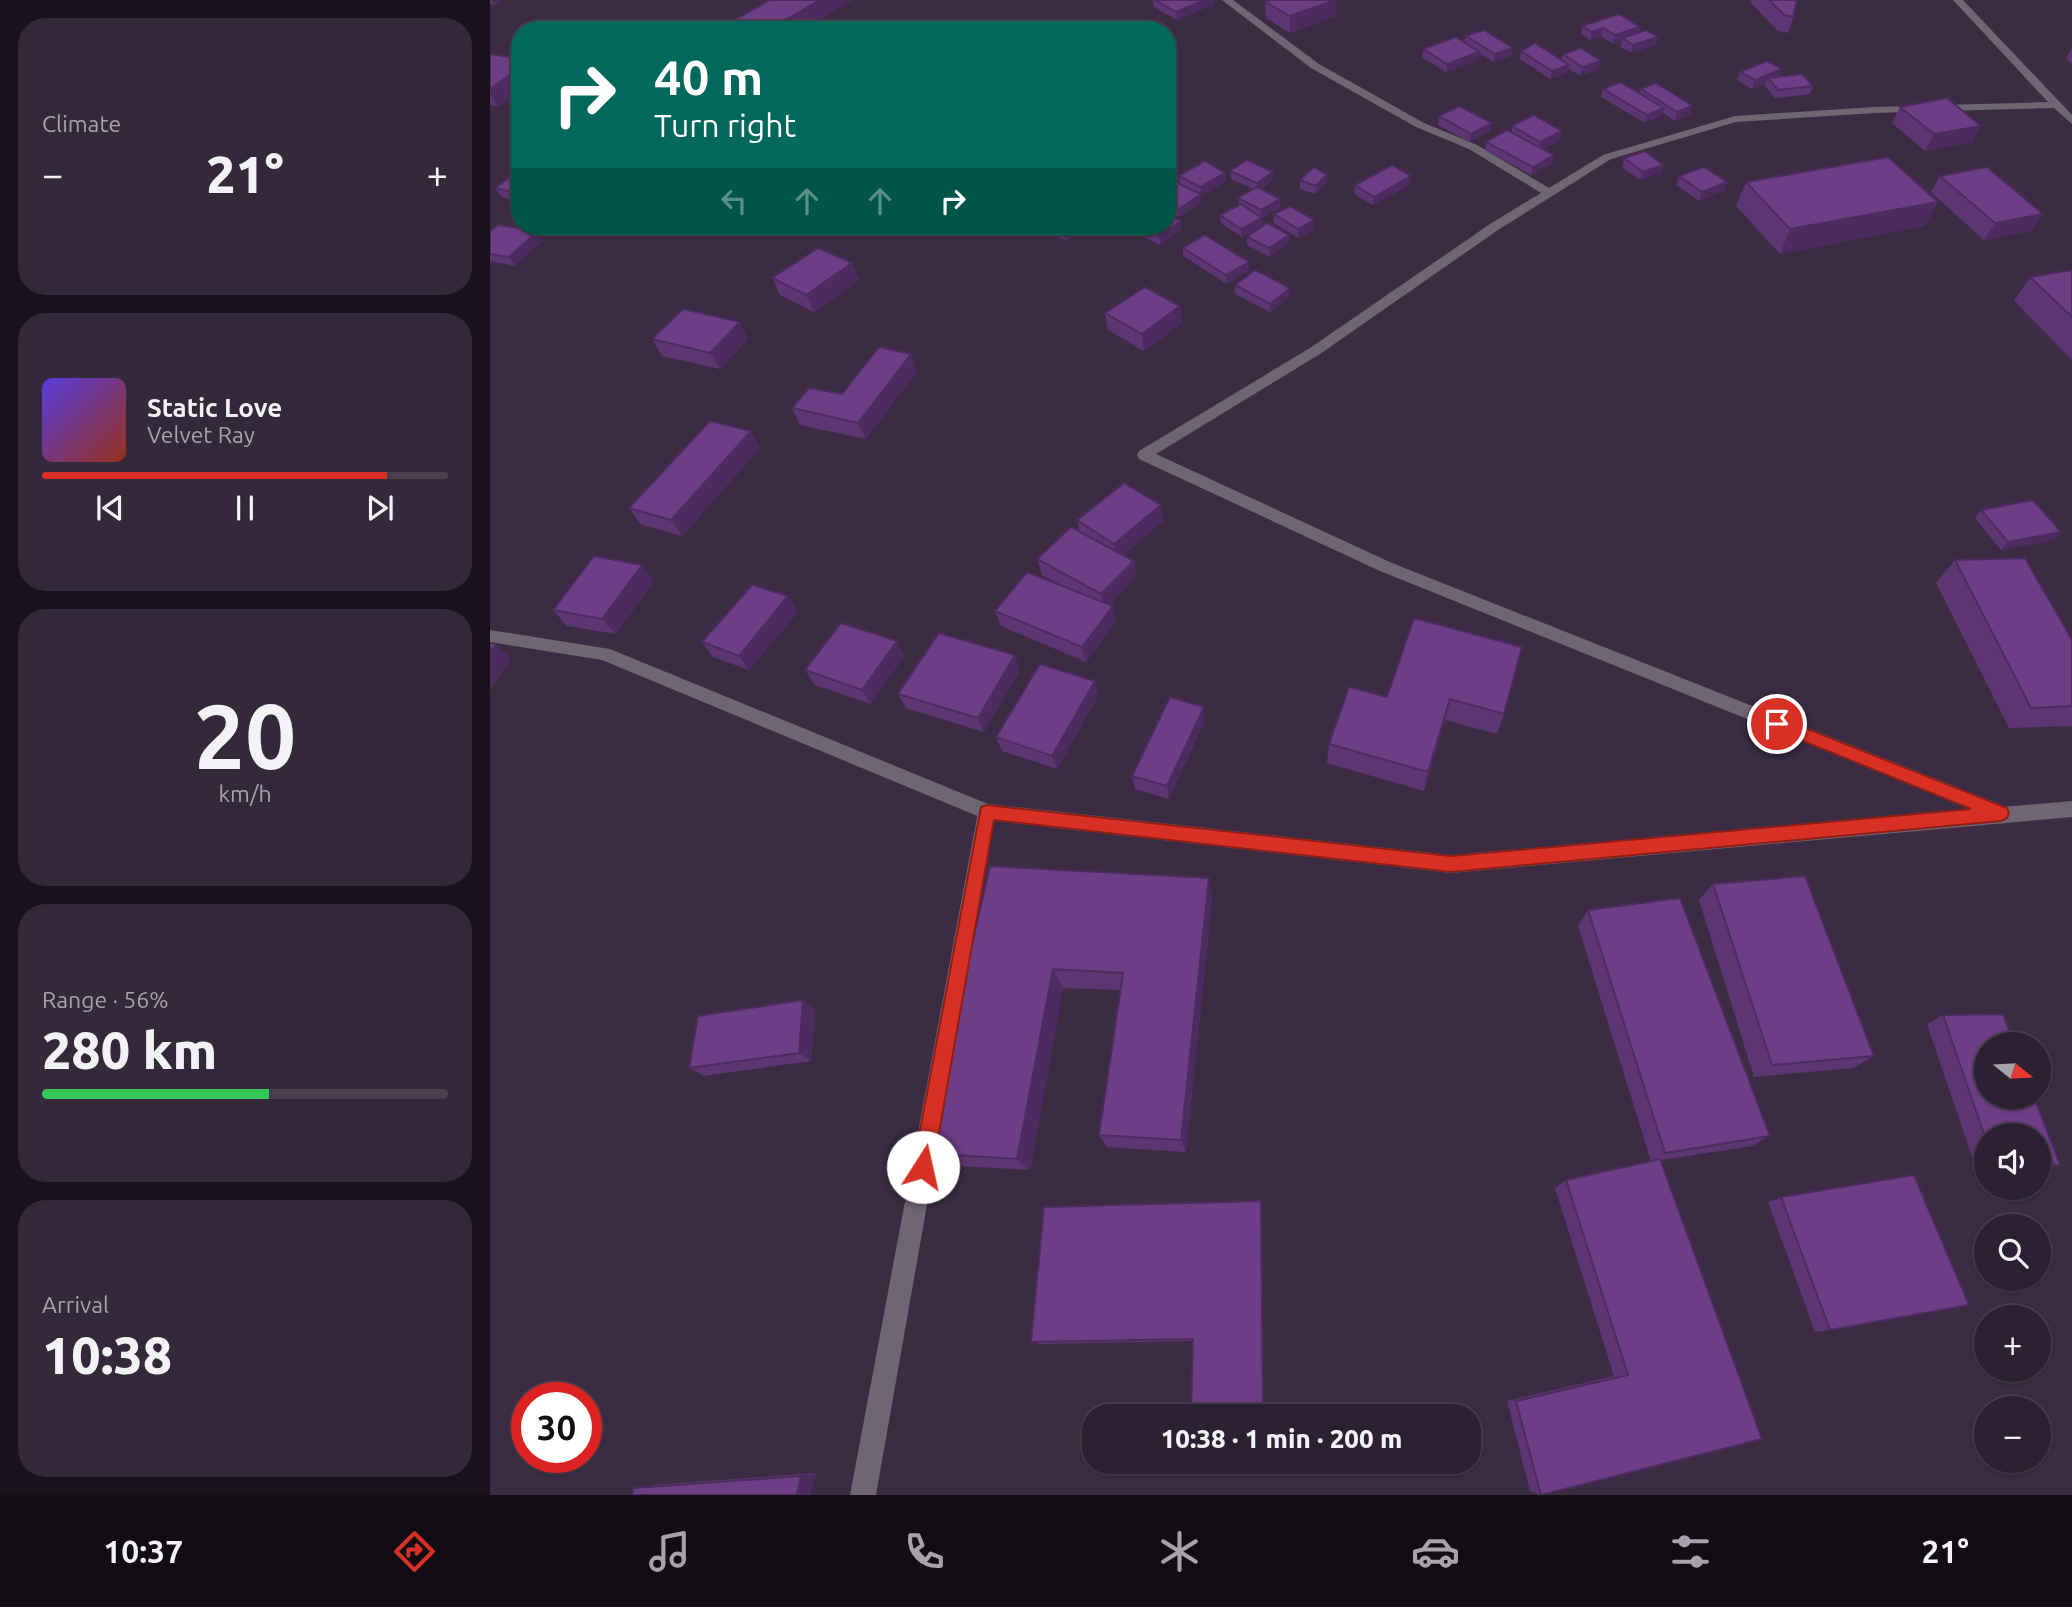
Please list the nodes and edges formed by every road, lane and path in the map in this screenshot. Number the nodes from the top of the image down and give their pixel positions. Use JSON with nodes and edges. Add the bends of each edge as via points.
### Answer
{"nodes":[{"id":1,"x":1227,"y":0,"type":"edge"},
{"id":2,"x":1958,"y":0,"type":"edge"},
{"id":3,"x":2057,"y":105,"type":"junction"},
{"id":4,"x":2072,"y":121,"type":"edge"},
{"id":5,"x":1549,"y":193,"type":"junction"},
{"id":6,"x":490,"y":636,"type":"edge"},
{"id":7,"x":2072,"y":809,"type":"edge"},
{"id":8,"x":987,"y":812,"type":"junction"},
{"id":9,"x":2001,"y":813,"type":"junction"},
{"id":10,"x":863,"y":1495,"type":"edge"}],
"edges":[{"from":1,"to":5,"type":"street","via":[[1315,66],[1420,125],[1473,146]]},
{"from":2,"to":3,"type":"street"},
{"from":3,"to":4,"type":"street"},
{"from":3,"to":5,"type":"street","via":[[1735,119],[1607,157]]},
{"from":5,"to":9,"type":"street","via":[[1315,351],[1144,455],[1386,567]]},
{"from":6,"to":8,"type":"street","via":[[604,654]]},
{"from":7,"to":9,"type":"street"},
{"from":8,"to":9,"type":"street","via":[[1451,864]]},
{"from":8,"to":10,"type":"street"}]}
